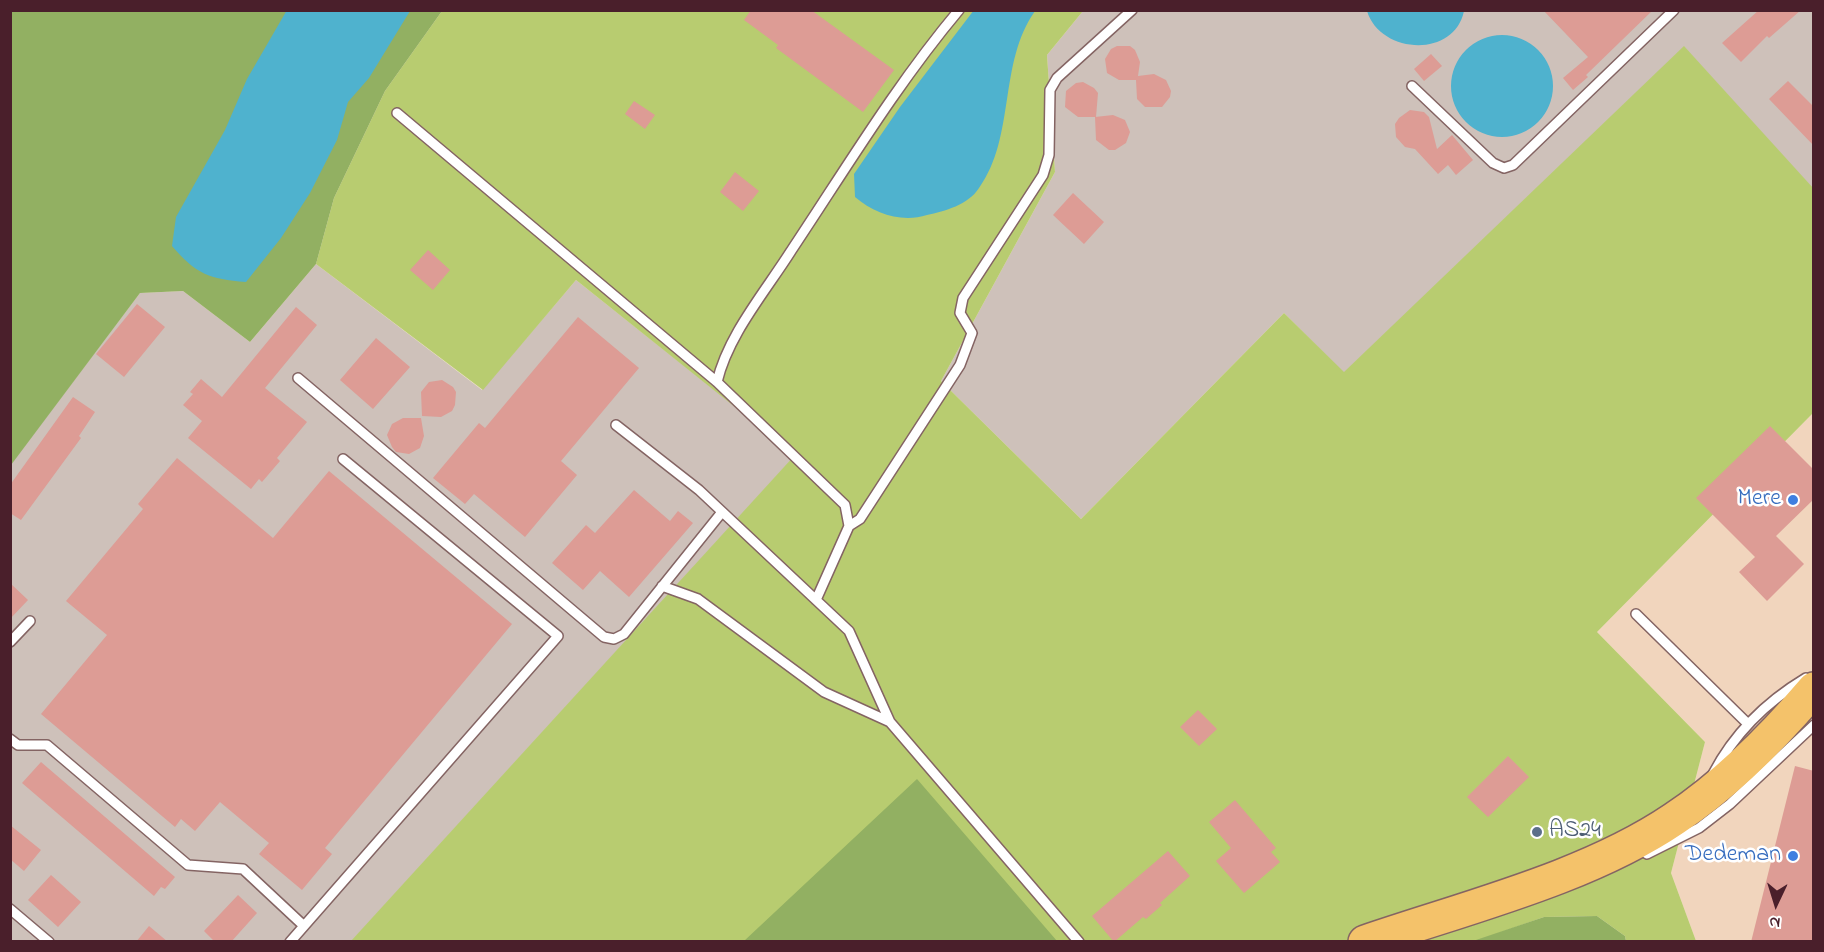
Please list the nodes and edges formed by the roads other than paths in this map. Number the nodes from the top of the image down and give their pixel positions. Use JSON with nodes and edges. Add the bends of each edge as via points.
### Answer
{"nodes":[{"id":1,"x":959,"y":10,"type":"edge"},
{"id":2,"x":1132,"y":10,"type":"edge"},
{"id":3,"x":1674,"y":10,"type":"edge"},
{"id":4,"x":1412,"y":86,"type":"dead end"},
{"id":5,"x":397,"y":113,"type":"dead end"},
{"id":6,"x":298,"y":378,"type":"dead end"},
{"id":7,"x":717,"y":382,"type":"junction"},
{"id":8,"x":616,"y":425,"type":"dead end"},
{"id":9,"x":343,"y":459,"type":"dead end"},
{"id":10,"x":722,"y":512,"type":"junction"},
{"id":11,"x":849,"y":526,"type":"junction"},
{"id":12,"x":662,"y":586,"type":"junction"},
{"id":13,"x":816,"y":600,"type":"junction"},
{"id":14,"x":1636,"y":614,"type":"dead end"},
{"id":15,"x":30,"y":621,"type":"dead end"},
{"id":16,"x":10,"y":642,"type":"edge"},
{"id":17,"x":1814,"y":674,"type":"edge"},
{"id":18,"x":1814,"y":689,"type":"edge"},
{"id":19,"x":890,"y":722,"type":"junction"},
{"id":20,"x":1747,"y":723,"type":"junction"},
{"id":21,"x":1814,"y":725,"type":"edge"},
{"id":22,"x":10,"y":739,"type":"edge"},
{"id":23,"x":1700,"y":800,"type":"junction"},
{"id":24,"x":1638,"y":858,"type":"dead end"},
{"id":25,"x":1557,"y":890,"type":"dead end"},
{"id":26,"x":1514,"y":892,"type":"junction"},
{"id":27,"x":10,"y":909,"type":"edge"},
{"id":28,"x":304,"y":926,"type":"junction"},
{"id":29,"x":49,"y":942,"type":"edge"},
{"id":30,"x":290,"y":942,"type":"edge"},
{"id":31,"x":1078,"y":942,"type":"edge"},
{"id":32,"x":1365,"y":942,"type":"edge"}],
"edges":[{"from":1,"to":7,"type":"lane","via":[[864,140],[747,318],[721,363]]},
{"from":2,"to":11,"type":"lane","via":[[1057,78],[1050,90],[1049,155],[1042,175],[963,298],[960,313],[972,333],[960,365],[860,519]]},
{"from":3,"to":4,"type":"lane","via":[[1513,165],[1504,168],[1493,163]]},
{"from":5,"to":7,"type":"lane"},
{"from":6,"to":12,"type":"lane","via":[[595,632],[614,639],[624,634]]},
{"from":7,"to":11,"type":"lane","via":[[845,505]]},
{"from":8,"to":10,"type":"lane"},
{"from":9,"to":28,"type":"lane","via":[[558,636]]},
{"from":10,"to":12,"type":"lane"},
{"from":10,"to":13,"type":"lane"},
{"from":11,"to":13,"type":"lane"},
{"from":12,"to":19,"type":"lane","via":[[698,599],[824,692]]},
{"from":13,"to":19,"type":"lane","via":[[849,631]]},
{"from":14,"to":20,"type":"lane"},
{"from":15,"to":16,"type":"lane"},
{"from":17,"to":20,"type":"lane","via":[[1785,691]]},
{"from":18,"to":23,"type":"highway","via":[[1766,741]]},
{"from":19,"to":31,"type":"lane"},
{"from":20,"to":23,"type":"lane","via":[[1722,756]]},
{"from":21,"to":24,"type":"lane","via":[[1699,828]]},
{"from":22,"to":28,"type":"lane","via":[[18,745],[47,745],[188,865],[243,869]]},
{"from":23,"to":26,"type":"highway","via":[[1623,848]]},
{"from":25,"to":26,"type":"lane"},
{"from":26,"to":32,"type":"highway"},
{"from":27,"to":29,"type":"lane"},
{"from":28,"to":30,"type":"lane"}]}
